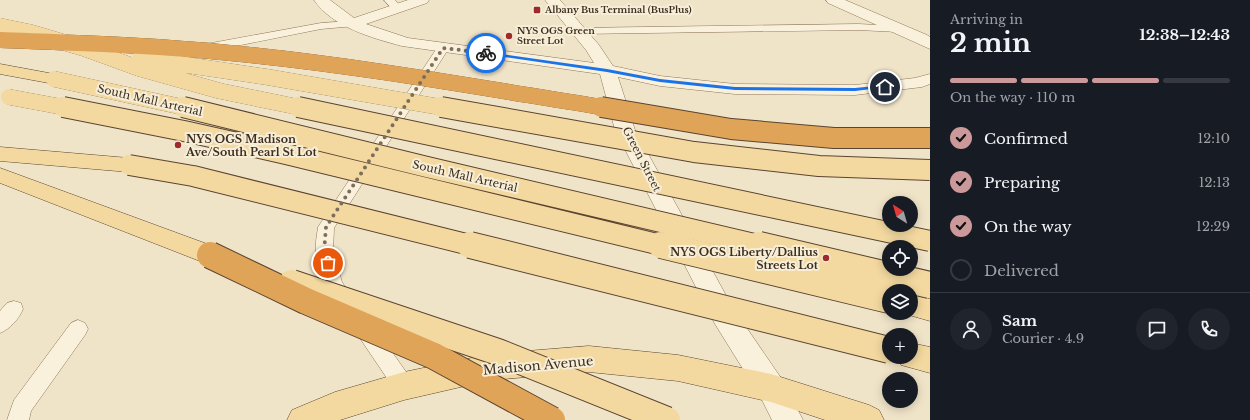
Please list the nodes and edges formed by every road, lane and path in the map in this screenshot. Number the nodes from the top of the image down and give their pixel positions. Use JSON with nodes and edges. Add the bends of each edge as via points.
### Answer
{"nodes":[{"id":1,"x":321,"y":0,"type":"edge"},
{"id":2,"x":422,"y":0,"type":"edge"},
{"id":3,"x":552,"y":0,"type":"edge"},
{"id":4,"x":833,"y":0,"type":"edge"},
{"id":5,"x":393,"y":4,"type":"edge"},
{"id":6,"x":350,"y":24,"type":"junction"},
{"id":7,"x":0,"y":26,"type":"edge"},
{"id":8,"x":899,"y":29,"type":"junction"},
{"id":9,"x":579,"y":31,"type":"junction"},
{"id":10,"x":0,"y":40,"type":"edge"},
{"id":11,"x":0,"y":44,"type":"edge"},
{"id":12,"x":930,"y":44,"type":"edge"},
{"id":13,"x":206,"y":48,"type":"dead end"},
{"id":14,"x":443,"y":48,"type":"junction"},
{"id":15,"x":0,"y":69,"type":"edge"},
{"id":16,"x":607,"y":70,"type":"junction"},
{"id":17,"x":930,"y":79,"type":"edge"},
{"id":18,"x":0,"y":96,"type":"edge"},
{"id":19,"x":930,"y":138,"type":"edge"},
{"id":20,"x":0,"y":154,"type":"edge"},
{"id":21,"x":930,"y":170,"type":"edge"},
{"id":22,"x":0,"y":176,"type":"edge"},
{"id":23,"x":930,"y":241,"type":"edge"},
{"id":24,"x":210,"y":255,"type":"junction"},
{"id":25,"x":930,"y":285,"type":"edge"},
{"id":26,"x":882,"y":298,"type":"edge"},
{"id":27,"x":918,"y":307,"type":"edge"},
{"id":28,"x":14,"y":309,"type":"dead end"},
{"id":29,"x":930,"y":310,"type":"edge"},
{"id":30,"x":0,"y":324,"type":"edge"},
{"id":31,"x":78,"y":329,"type":"dead end"},
{"id":32,"x":882,"y":348,"type":"edge"},
{"id":33,"x":918,"y":357,"type":"edge"},
{"id":34,"x":930,"y":360,"type":"edge"},
{"id":35,"x":404,"y":386,"type":"junction"},
{"id":36,"x":771,"y":388,"type":"junction"},
{"id":37,"x":18,"y":420,"type":"edge"},
{"id":38,"x":302,"y":420,"type":"edge"},
{"id":39,"x":552,"y":420,"type":"edge"},
{"id":40,"x":667,"y":420,"type":"edge"},
{"id":41,"x":788,"y":420,"type":"edge"},
{"id":42,"x":869,"y":420,"type":"edge"}],
"edges":[{"from":1,"to":6,"type":"street"},
{"from":2,"to":5,"type":"street"},
{"from":3,"to":9,"type":"street","name":"Green Street"},
{"from":4,"to":8,"type":"street"},
{"from":5,"to":6,"type":"street"},
{"from":6,"to":13,"type":"lane","via":[[322,26]]},
{"from":6,"to":14,"type":"street","via":[[379,36]]},
{"from":7,"to":23,"type":"main road","bridge":true,"via":[[84,48],[138,68],[220,91]]},
{"from":8,"to":9,"type":"lane","via":[[858,27]]},
{"from":8,"to":12,"type":"street"},
{"from":9,"to":16,"type":"street","name":"Green Street"},
{"from":10,"to":19,"type":"highway","bridge":true,"via":[[113,44],[297,61],[731,129],[834,138]]},
{"from":11,"to":21,"type":"main road","bridge":true,"via":[[111,54],[260,76],[694,152],[819,166]]},
{"from":14,"to":16,"type":"street"},
{"from":14,"to":35,"type":"lane","via":[[326,227],[324,252],[334,284]]},
{"from":15,"to":25,"type":"main road","name":"South Mall Arterial","bridge":true,"via":[[158,101]]},
{"from":16,"to":17,"type":"street","via":[[660,81],[735,89],[855,90]]},
{"from":16,"to":36,"type":"street","name":"Green Street","via":[[625,130],[724,316]]},
{"from":18,"to":26,"type":"main road","name":"South Mall Arterial","bridge":true,"via":[[184,131]]},
{"from":20,"to":32,"type":"main road","bridge":true,"via":[[129,165],[193,176]]},
{"from":22,"to":24,"type":"main road"},
{"from":24,"to":39,"type":"highway","bridge":true,"via":[[306,301],[434,356]]},
{"from":24,"to":40,"type":"main road","bridge":true,"via":[[498,352]]},
{"from":27,"to":29,"type":"main road"},
{"from":28,"to":30,"type":"lane"},
{"from":31,"to":37,"type":"lane","via":[[21,408]]},
{"from":33,"to":34,"type":"main road"},
{"from":35,"to":36,"type":"main road","name":"Madison Avenue","via":[[491,367],[589,359],[678,368]]},
{"from":35,"to":38,"type":"main road","name":"Madison Avenue"},
{"from":36,"to":41,"type":"street","name":"Green Street"},
{"from":36,"to":42,"type":"main road","name":"Madison Avenue"}]}
